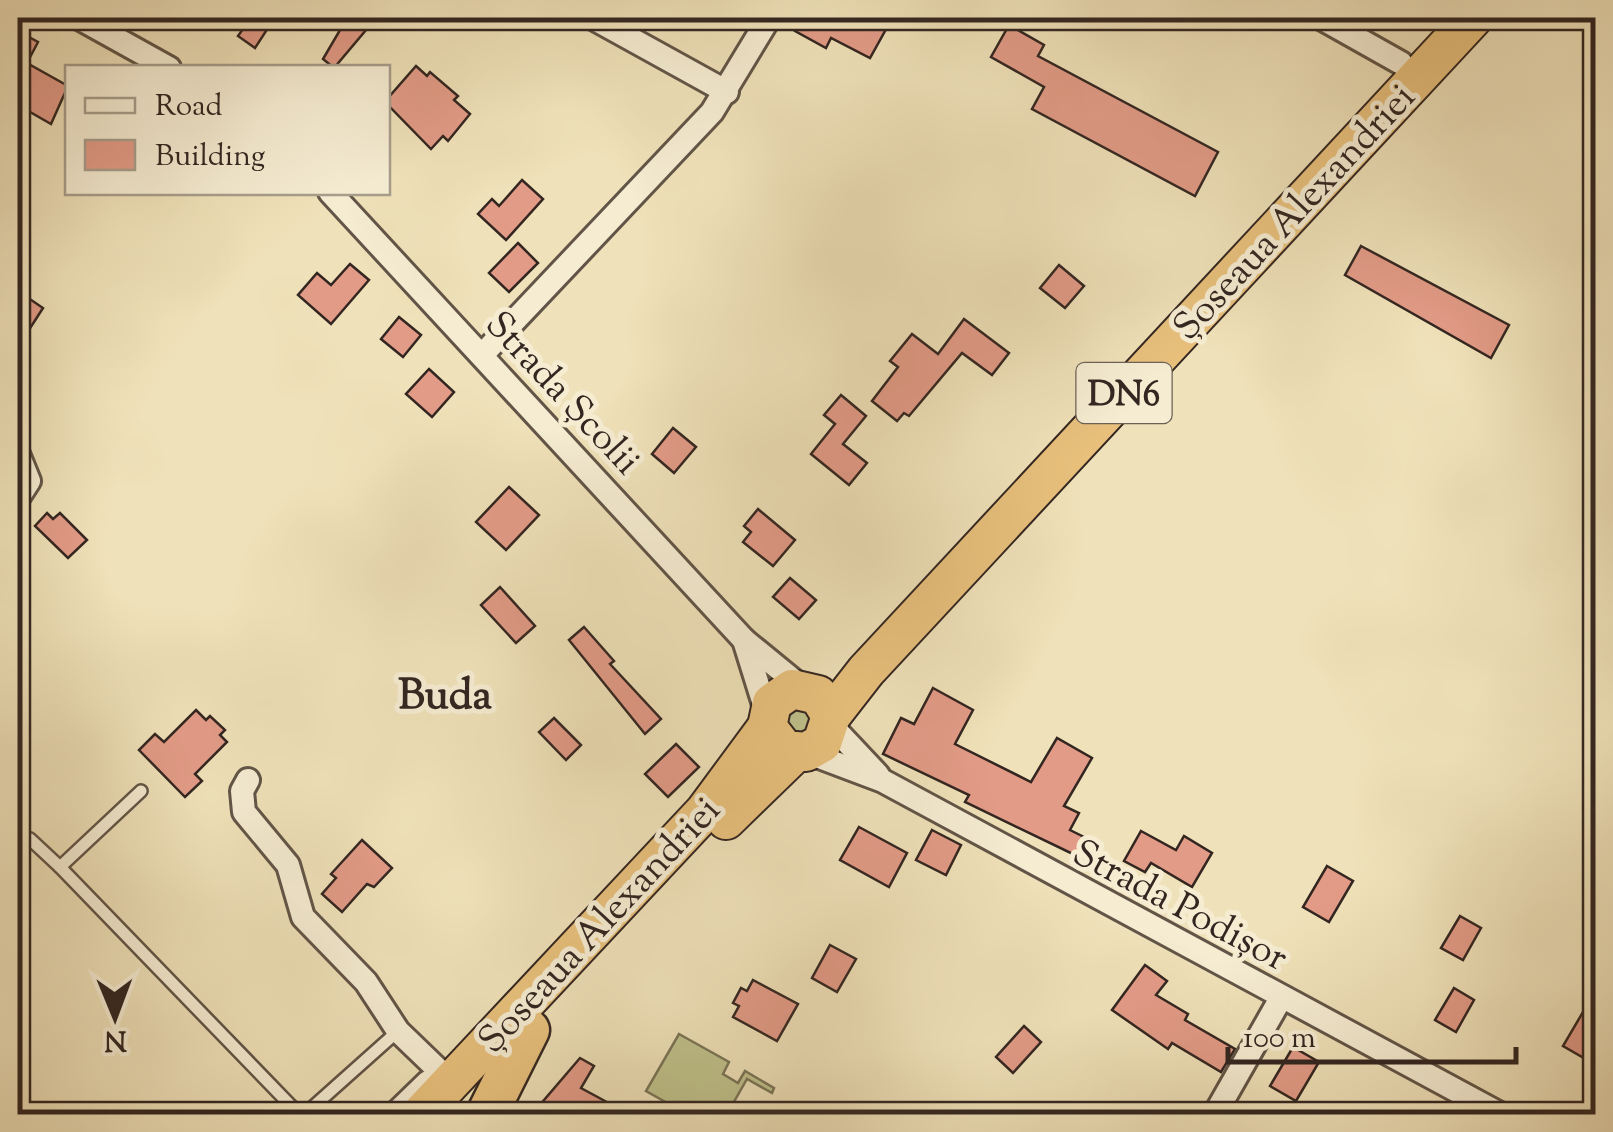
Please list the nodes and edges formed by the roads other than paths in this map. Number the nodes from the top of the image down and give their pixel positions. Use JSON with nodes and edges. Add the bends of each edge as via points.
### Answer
{"nodes":[{"id":1,"x":80,"y":18,"type":"edge"},
{"id":2,"x":593,"y":18,"type":"edge"},
{"id":3,"x":769,"y":18,"type":"edge"},
{"id":4,"x":1322,"y":18,"type":"edge"},
{"id":5,"x":1444,"y":18,"type":"edge"},
{"id":6,"x":1472,"y":18,"type":"edge"},
{"id":7,"x":1402,"y":62,"type":"junction"},
{"id":8,"x":164,"y":65,"type":"edge"},
{"id":9,"x":727,"y":92,"type":"junction"},
{"id":10,"x":333,"y":195,"type":"edge"},
{"id":11,"x":484,"y":354,"type":"junction"},
{"id":12,"x":18,"y":454,"type":"edge"},
{"id":13,"x":18,"y":498,"type":"edge"},
{"id":14,"x":744,"y":640,"type":"junction"},
{"id":15,"x":767,"y":720,"type":"junction"},
{"id":16,"x":813,"y":721,"type":"junction"},
{"id":17,"x":248,"y":780,"type":"dead end"},
{"id":18,"x":883,"y":781,"type":"junction"},
{"id":19,"x":141,"y":791,"type":"dead end"},
{"id":20,"x":30,"y":839,"type":"dead end"},
{"id":21,"x":60,"y":867,"type":"junction"},
{"id":22,"x":1281,"y":998,"type":"junction"},
{"id":23,"x":529,"y":1030,"type":"junction"},
{"id":24,"x":398,"y":1031,"type":"junction"},
{"id":25,"x":446,"y":1089,"type":"edge"},
{"id":26,"x":395,"y":1114,"type":"edge"},
{"id":27,"x":421,"y":1114,"type":"edge"},
{"id":28,"x":487,"y":1114,"type":"edge"},
{"id":29,"x":1215,"y":1114,"type":"edge"},
{"id":30,"x":1500,"y":1114,"type":"edge"}],
"edges":[{"from":1,"to":8,"type":"street"},
{"from":2,"to":9,"type":"street"},
{"from":3,"to":9,"type":"street"},
{"from":4,"to":7,"type":"street"},
{"from":5,"to":7,"type":"highway","name":"Șoseaua Alexandriei","number":"DN6"},
{"from":6,"to":16,"type":"highway","name":"Șoseaua Alexandriei","number":"DN6"},
{"from":7,"to":16,"type":"highway","name":"Șoseaua Alexandriei","number":"DN6","via":[[850,656]]},
{"from":9,"to":11,"type":"street"},
{"from":10,"to":11,"type":"street","name":"Strada Școlii"},
{"from":11,"to":14,"type":"street","name":"Strada Școlii"},
{"from":12,"to":13,"type":"street","via":[[30,481]]},
{"from":14,"to":15,"type":"street","name":"Strada Școlii"},
{"from":14,"to":16,"type":"street","name":"Strada Școlii"},
{"from":15,"to":16,"type":"highway","via":[[778,745]]},
{"from":15,"to":16,"type":"highway","name":"Șoseaua Alexandriei","number":"DN6","via":[[780,694]]},
{"from":15,"to":25,"type":"highway","name":"Șoseaua Alexandriei","number":"DN6","via":[[705,811]]},
{"from":16,"to":18,"type":"street","name":"Strada Podișor"},
{"from":16,"to":18,"type":"street","name":"Strada Podișor"},
{"from":16,"to":23,"type":"highway","name":"Șoseaua Alexandriei","number":"DN6"},
{"from":17,"to":24,"type":"street","via":[[244,812],[288,865],[304,917],[366,982]]},
{"from":18,"to":22,"type":"street","name":"Strada Podișor"},
{"from":19,"to":21,"type":"lane"},
{"from":20,"to":21,"type":"lane"},
{"from":21,"to":24,"type":"lane","via":[[301,1114]]},
{"from":22,"to":29,"type":"street"},
{"from":22,"to":30,"type":"street","name":"Strada Podișor"},
{"from":23,"to":25,"type":"highway","name":"Șoseaua Alexandriei","number":"DN6"},
{"from":23,"to":28,"type":"highway"},
{"from":24,"to":25,"type":"street"},
{"from":25,"to":26,"type":"street"},
{"from":25,"to":27,"type":"highway","name":"Șoseaua Alexandriei","number":"DN6"}]}
